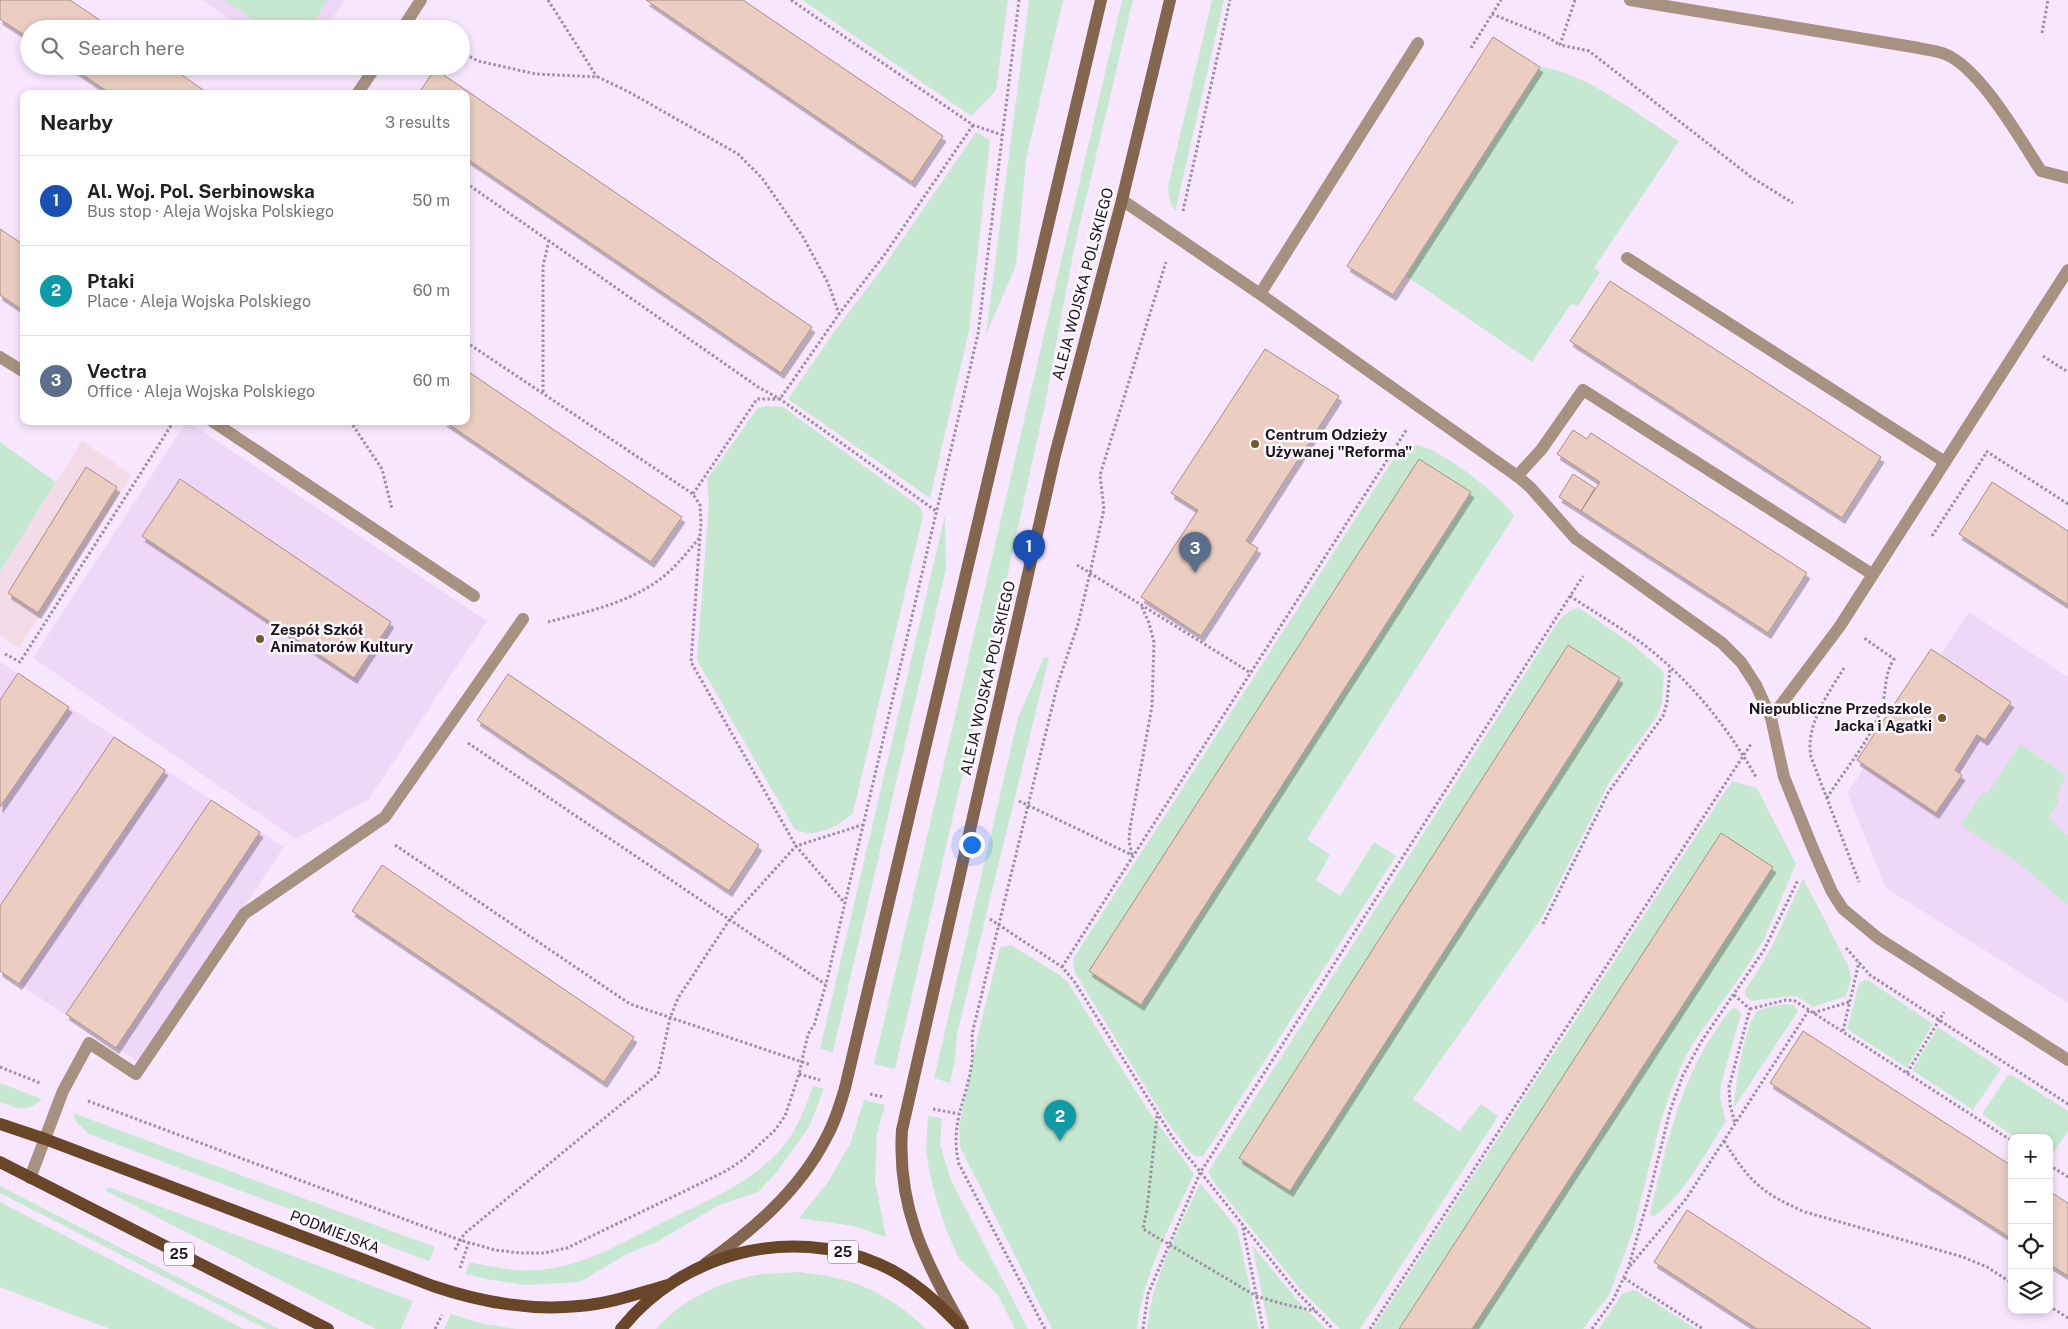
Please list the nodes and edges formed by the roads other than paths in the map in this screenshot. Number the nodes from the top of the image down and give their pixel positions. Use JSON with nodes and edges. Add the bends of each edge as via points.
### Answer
{"nodes":[{"id":1,"x":421,"y":0,"type":"edge"},
{"id":2,"x":1101,"y":0,"type":"edge"},
{"id":3,"x":1170,"y":0,"type":"edge"},
{"id":4,"x":1630,"y":0,"type":"edge"},
{"id":5,"x":408,"y":20,"type":"edge"},
{"id":6,"x":1418,"y":43,"type":"dead end"},
{"id":7,"x":370,"y":75,"type":"edge"},
{"id":8,"x":360,"y":90,"type":"edge"},
{"id":9,"x":2068,"y":178,"type":"edge"},
{"id":10,"x":1122,"y":200,"type":"junction"},
{"id":11,"x":1627,"y":258,"type":"dead end"},
{"id":12,"x":2068,"y":270,"type":"edge"},
{"id":13,"x":1260,"y":294,"type":"junction"},
{"id":14,"x":0,"y":357,"type":"edge"},
{"id":15,"x":20,"y":370,"type":"edge"},
{"id":16,"x":218,"y":425,"type":"edge"},
{"id":17,"x":1945,"y":462,"type":"junction"},
{"id":18,"x":1517,"y":476,"type":"junction"},
{"id":19,"x":1872,"y":574,"type":"junction"},
{"id":20,"x":474,"y":596,"type":"dead end"},
{"id":21,"x":523,"y":619,"type":"road end"},
{"id":22,"x":1771,"y":718,"type":"junction"},
{"id":23,"x":2068,"y":1060,"type":"edge"},
{"id":24,"x":0,"y":1124,"type":"edge"},
{"id":25,"x":44,"y":1139,"type":"junction"},
{"id":26,"x":0,"y":1162,"type":"edge"},
{"id":27,"x":30,"y":1178,"type":"junction"},
{"id":28,"x":702,"y":1266,"type":"junction"},
{"id":29,"x":668,"y":1285,"type":"junction"},
{"id":30,"x":311,"y":1325,"type":"edge"},
{"id":31,"x":328,"y":1329,"type":"edge"},
{"id":32,"x":621,"y":1329,"type":"edge"},
{"id":33,"x":963,"y":1329,"type":"edge"}],
"edges":[{"from":1,"to":5,"type":"street"},
{"from":2,"to":28,"type":"main road","via":[[845,1088],[827,1138],[795,1184],[771,1211]]},
{"from":3,"to":10,"type":"main road","name":"ALEJA WOJSKA POLSKIEGO"},
{"from":4,"to":9,"type":"street","via":[[1946,54],[1965,67],[1983,87],[2041,171]]},
{"from":6,"to":13,"type":"street"},
{"from":7,"to":8,"type":"street"},
{"from":10,"to":13,"type":"street"},
{"from":10,"to":33,"type":"main road","name":"ALEJA WOJSKA POLSKIEGO","via":[[1055,455],[902,1130],[900,1156],[903,1181],[918,1241],[934,1278]]},
{"from":11,"to":17,"type":"street"},
{"from":12,"to":17,"type":"street"},
{"from":13,"to":18,"type":"street"},
{"from":14,"to":15,"type":"street"},
{"from":16,"to":20,"type":"street"},
{"from":17,"to":19,"type":"street"},
{"from":18,"to":19,"type":"street","via":[[1541,450],[1583,390]]},
{"from":18,"to":22,"type":"street","via":[[1575,538],[1722,643],[1741,662]]},
{"from":19,"to":22,"type":"street","via":[[1840,626]]},
{"from":21,"to":25,"type":"street","via":[[385,817],[244,914],[136,1074],[89,1043]]},
{"from":22,"to":23,"type":"street","via":[[1784,777],[1812,849],[1843,909],[1867,930]]},
{"from":24,"to":25,"type":"main road","name":"PODMIEJSKA","number":"25"},
{"from":25,"to":27,"type":"street"},
{"from":25,"to":29,"type":"main road","name":"PODMIEJSKA","number":"25","via":[[433,1286],[481,1300],[514,1306],[580,1306]]},
{"from":26,"to":27,"type":"main road","number":"25"},
{"from":27,"to":30,"type":"main road","number":"25"},
{"from":28,"to":29,"type":"main road","number":"25"},
{"from":28,"to":33,"type":"main road","number":"25","via":[[764,1247],[803,1246],[842,1251],[880,1264],[914,1283]]},
{"from":29,"to":32,"type":"main road","via":[[634,1313]]},
{"from":30,"to":31,"type":"main road","number":"25"}]}
